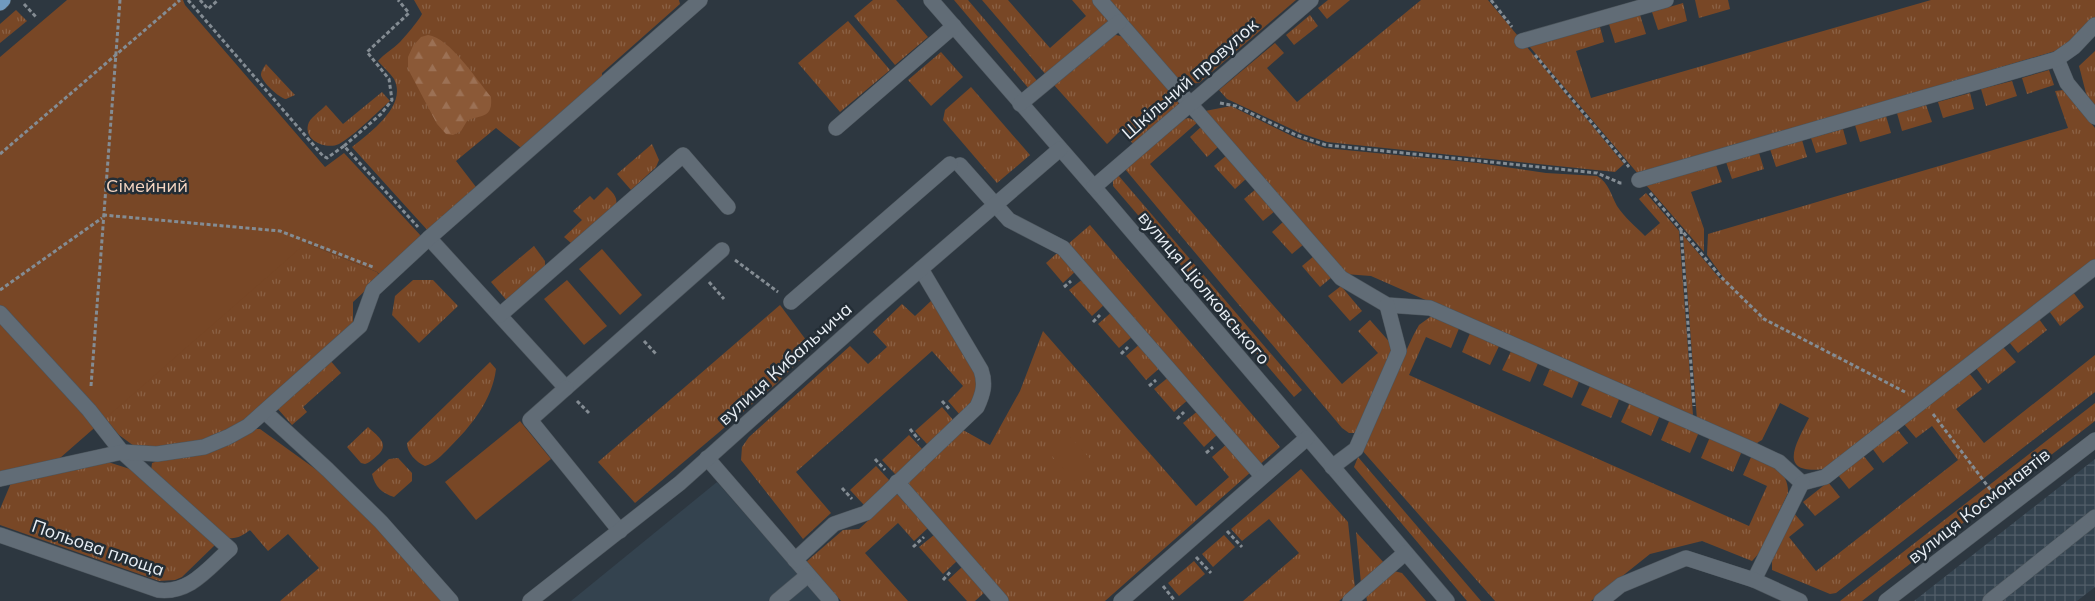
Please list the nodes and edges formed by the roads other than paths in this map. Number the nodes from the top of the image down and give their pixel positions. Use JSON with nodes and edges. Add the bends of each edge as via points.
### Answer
{"nodes":[{"id":1,"x":4,"y":0,"type":"edge"},
{"id":2,"x":700,"y":0,"type":"edge"},
{"id":3,"x":931,"y":0,"type":"edge"},
{"id":4,"x":1100,"y":0,"type":"edge"},
{"id":5,"x":1311,"y":0,"type":"edge"},
{"id":6,"x":1666,"y":0,"type":"edge"},
{"id":7,"x":0,"y":3,"type":"edge"},
{"id":8,"x":1119,"y":22,"type":"junction"},
{"id":9,"x":2095,"y":25,"type":"edge"},
{"id":10,"x":954,"y":26,"type":"junction"},
{"id":11,"x":1522,"y":41,"type":"road end"},
{"id":12,"x":2056,"y":59,"type":"junction"},
{"id":13,"x":1020,"y":104,"type":"junction"},
{"id":14,"x":1190,"y":104,"type":"junction"},
{"id":15,"x":2095,"y":117,"type":"edge"},
{"id":16,"x":836,"y":128,"type":"dead end"},
{"id":17,"x":1060,"y":149,"type":"junction"},
{"id":18,"x":1639,"y":180,"type":"road end"},
{"id":19,"x":1094,"y":187,"type":"junction"},
{"id":20,"x":996,"y":205,"type":"junction"},
{"id":21,"x":728,"y":207,"type":"dead end"},
{"id":22,"x":428,"y":238,"type":"junction"},
{"id":23,"x":722,"y":250,"type":"road end"},
{"id":24,"x":2095,"y":267,"type":"edge"},
{"id":25,"x":921,"y":269,"type":"junction"},
{"id":26,"x":791,"y":302,"type":"road end"},
{"id":27,"x":1387,"y":305,"type":"junction"},
{"id":28,"x":0,"y":313,"type":"edge"},
{"id":29,"x":500,"y":316,"type":"junction"},
{"id":30,"x":566,"y":388,"type":"junction"},
{"id":31,"x":265,"y":412,"type":"junction"},
{"id":32,"x":1306,"y":438,"type":"junction"},
{"id":33,"x":2095,"y":440,"type":"edge"},
{"id":34,"x":122,"y":452,"type":"junction"},
{"id":35,"x":707,"y":458,"type":"junction"},
{"id":36,"x":1332,"y":467,"type":"junction"},
{"id":37,"x":1262,"y":476,"type":"junction"},
{"id":38,"x":1,"y":481,"type":"edge"},
{"id":39,"x":897,"y":482,"type":"junction"},
{"id":40,"x":1802,"y":483,"type":"junction"},
{"id":41,"x":2095,"y":517,"type":"edge"},
{"id":42,"x":620,"y":531,"type":"junction"},
{"id":43,"x":0,"y":535,"type":"edge"},
{"id":44,"x":1405,"y":553,"type":"junction"},
{"id":45,"x":795,"y":560,"type":"junction"},
{"id":46,"x":808,"y":575,"type":"junction"},
{"id":47,"x":1754,"y":580,"type":"junction"},
{"id":48,"x":451,"y":601,"type":"edge"},
{"id":49,"x":530,"y":601,"type":"edge"},
{"id":50,"x":777,"y":601,"type":"edge"},
{"id":51,"x":831,"y":601,"type":"edge"},
{"id":52,"x":1001,"y":601,"type":"edge"},
{"id":53,"x":1121,"y":601,"type":"edge"},
{"id":54,"x":1350,"y":601,"type":"edge"},
{"id":55,"x":1447,"y":601,"type":"edge"},
{"id":56,"x":1601,"y":601,"type":"edge"},
{"id":57,"x":1800,"y":601,"type":"edge"},
{"id":58,"x":1886,"y":601,"type":"edge"},
{"id":59,"x":1990,"y":601,"type":"edge"}],
"edges":[{"from":1,"to":7,"type":"main road"},
{"from":2,"to":22,"type":"street"},
{"from":3,"to":10,"type":"street","name":"вулиця Ціолковського"},
{"from":4,"to":8,"type":"street"},
{"from":5,"to":14,"type":"street","name":"Шкільний провулок"},
{"from":6,"to":11,"type":"street"},
{"from":8,"to":13,"type":"street"},
{"from":8,"to":14,"type":"street"},
{"from":9,"to":12,"type":"street","via":[[2074,47]]},
{"from":10,"to":13,"type":"street","name":"вулиця Ціолковського"},
{"from":10,"to":16,"type":"street"},
{"from":12,"to":15,"type":"street","via":[[2067,83]]},
{"from":12,"to":18,"type":"street"},
{"from":13,"to":17,"type":"street","name":"вулиця Ціолковського"},
{"from":14,"to":19,"type":"street","name":"Шкільний провулок"},
{"from":14,"to":27,"type":"street","via":[[1341,278]]},
{"from":17,"to":19,"type":"street","name":"вулиця Ціолковського"},
{"from":17,"to":20,"type":"street","name":"вулиця Кибальчича"},
{"from":19,"to":32,"type":"street","name":"вулиця Ціолковського"},
{"from":20,"to":25,"type":"street","name":"вулиця Кибальчича"},
{"from":20,"to":26,"type":"street","via":[[955,165]]},
{"from":20,"to":37,"type":"street","via":[[1009,220],[1063,248]]},
{"from":21,"to":29,"type":"street","via":[[683,155]]},
{"from":22,"to":29,"type":"street"},
{"from":22,"to":31,"type":"street","via":[[373,290],[360,326]]},
{"from":23,"to":30,"type":"street"},
{"from":24,"to":40,"type":"street","via":[[1824,477]]},
{"from":25,"to":35,"type":"street","name":"вулиця Кибальчича"},
{"from":25,"to":39,"type":"street","via":[[981,370],[984,390],[977,407]]},
{"from":27,"to":36,"type":"street","via":[[1399,351],[1356,448]]},
{"from":27,"to":40,"type":"street","via":[[1430,308],[1779,462]]},
{"from":28,"to":34,"type":"street","via":[[89,410]]},
{"from":29,"to":30,"type":"street"},
{"from":30,"to":42,"type":"street","via":[[530,420]]},
{"from":31,"to":34,"type":"street","via":[[228,438],[204,447],[157,454]]},
{"from":31,"to":48,"type":"street","via":[[381,522]]},
{"from":32,"to":36,"type":"street","name":"вулиця Ціолковського"},
{"from":32,"to":37,"type":"street"},
{"from":33,"to":58,"type":"street","name":"вулиця Космонавтів"},
{"from":34,"to":38,"type":"street"},
{"from":34,"to":43,"type":"street","name":"Польова площа","via":[[230,549],[185,587],[158,590]]},
{"from":35,"to":42,"type":"street","name":"вулиця Кибальчича"},
{"from":35,"to":45,"type":"street"},
{"from":36,"to":44,"type":"street","name":"вулиця Ціолковського"},
{"from":37,"to":53,"type":"street"},
{"from":39,"to":45,"type":"street","via":[[866,513],[834,524]]},
{"from":39,"to":52,"type":"street"},
{"from":40,"to":47,"type":"street"},
{"from":41,"to":59,"type":"street"},
{"from":42,"to":49,"type":"street","name":"вулиця Кибальчича"},
{"from":44,"to":54,"type":"street"},
{"from":44,"to":55,"type":"street","name":"вулиця Ціолковського"},
{"from":45,"to":46,"type":"street"},
{"from":46,"to":50,"type":"street"},
{"from":46,"to":51,"type":"street"},
{"from":47,"to":56,"type":"street","via":[[1686,558],[1621,585]]},
{"from":47,"to":57,"type":"street"}]}
